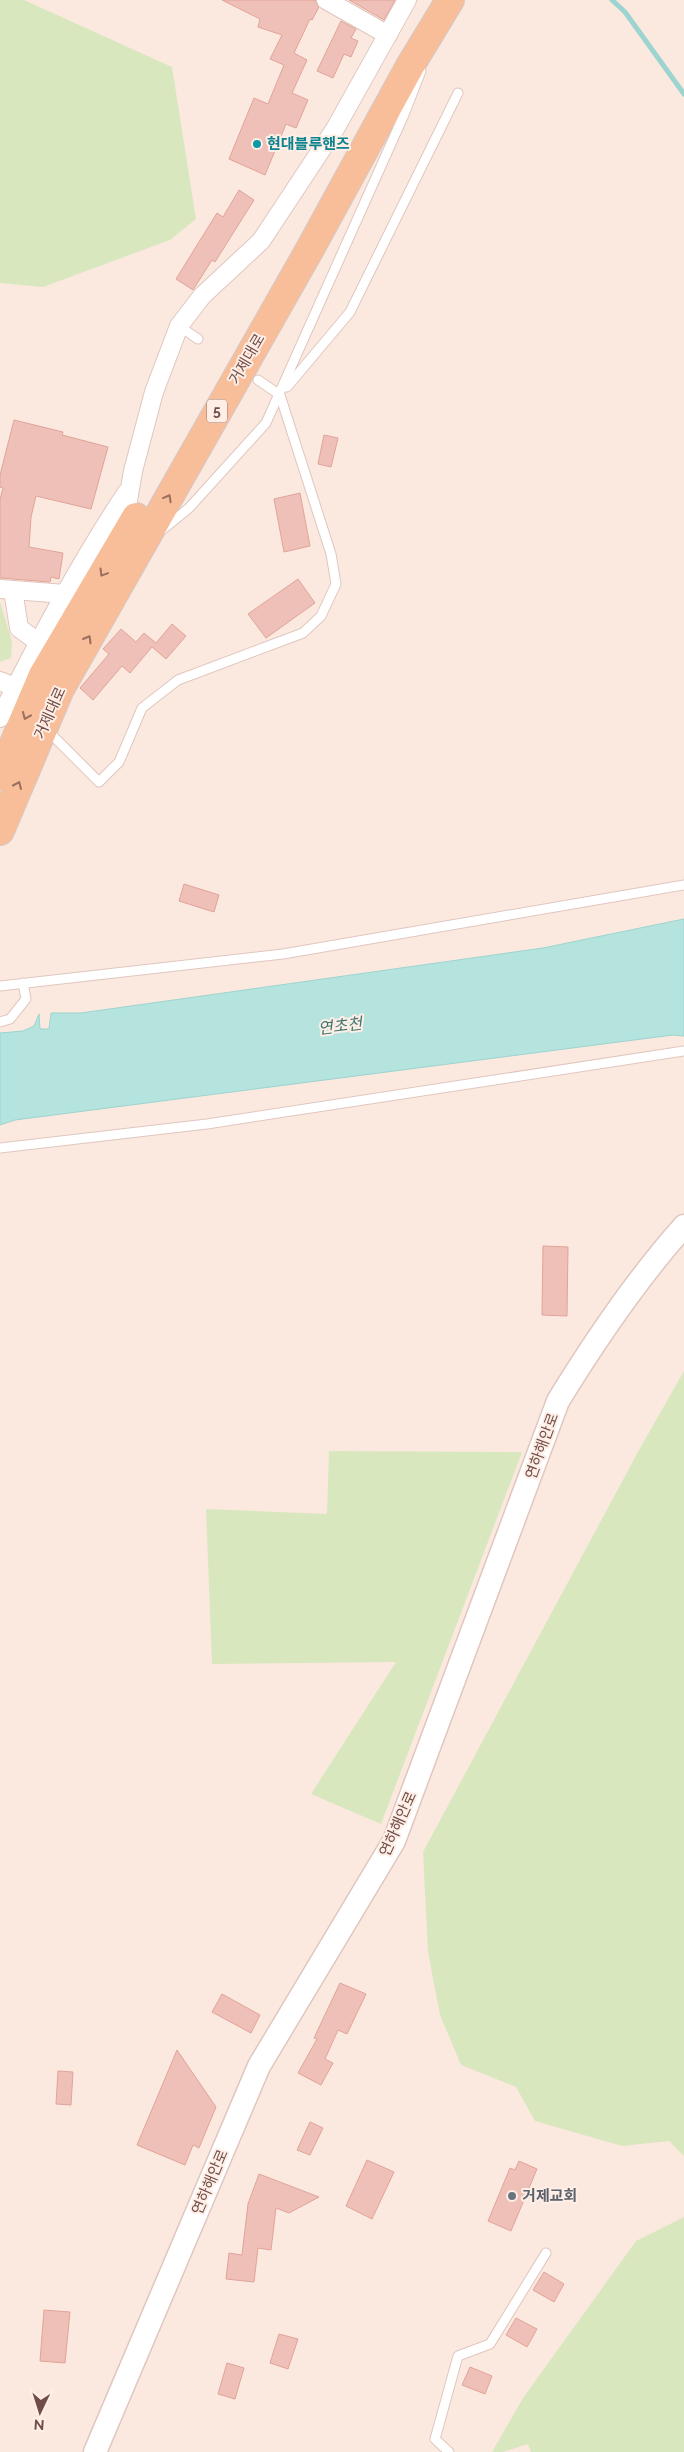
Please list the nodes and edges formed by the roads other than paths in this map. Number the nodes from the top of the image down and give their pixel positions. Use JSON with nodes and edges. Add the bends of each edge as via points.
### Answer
{"nodes":[{"id":1,"x":326,"y":0,"type":"edge"},
{"id":2,"x":407,"y":0,"type":"edge"},
{"id":3,"x":443,"y":2,"type":"edge"},
{"id":4,"x":388,"y":35,"type":"junction"},
{"id":5,"x":458,"y":93,"type":"dead end"},
{"id":6,"x":179,"y":326,"type":"junction"},
{"id":7,"x":198,"y":339,"type":"dead end"},
{"id":8,"x":258,"y":380,"type":"dead end"},
{"id":9,"x":280,"y":395,"type":"junction"},
{"id":10,"x":131,"y":485,"type":"junction"},
{"id":11,"x":131,"y":546,"type":"junction"},
{"id":12,"x":6,"y":590,"type":"edge"},
{"id":13,"x":65,"y":594,"type":"junction"},
{"id":14,"x":38,"y":642,"type":"junction"},
{"id":15,"x":8,"y":684,"type":"edge"},
{"id":16,"x":0,"y":718,"type":"edge"},
{"id":17,"x":43,"y":726,"type":"junction"},
{"id":18,"x":0,"y":776,"type":"edge"},
{"id":19,"x":0,"y":831,"type":"edge"},
{"id":20,"x":684,"y":885,"type":"edge"},
{"id":21,"x":23,"y":983,"type":"junction"},
{"id":22,"x":0,"y":986,"type":"edge"},
{"id":23,"x":0,"y":1022,"type":"edge"},
{"id":24,"x":684,"y":1051,"type":"edge"},
{"id":25,"x":0,"y":1148,"type":"edge"},
{"id":26,"x":684,"y":1226,"type":"edge"},
{"id":27,"x":546,"y":2253,"type":"dead end"},
{"id":28,"x":95,"y":2452,"type":"edge"},
{"id":29,"x":450,"y":2452,"type":"edge"}],
"edges":[{"from":1,"to":4,"type":"street"},
{"from":2,"to":4,"type":"street"},
{"from":3,"to":9,"type":"lane","via":[[403,117]]},
{"from":3,"to":11,"type":"main road","name":"거제대로","number":"5","via":[[310,249]]},
{"from":4,"to":6,"type":"street","via":[[335,129],[261,241],[202,296]]},
{"from":5,"to":9,"type":"lane","via":[[350,312]]},
{"from":6,"to":7,"type":"lane"},
{"from":6,"to":10,"type":"street","via":[[154,392]]},
{"from":8,"to":9,"type":"lane"},
{"from":9,"to":11,"type":"lane","via":[[266,423],[189,508]]},
{"from":9,"to":17,"type":"lane","via":[[331,554],[336,584],[321,616],[303,633],[178,680],[142,708],[119,762],[99,782]]},
{"from":10,"to":11,"type":"street"},
{"from":10,"to":13,"type":"street"},
{"from":17,"to":11,"type":"main road","name":"거제대로","number":"5","one_way":true},
{"from":11,"to":18,"type":"main road","name":"거제대로","number":"5","one_way":true,"via":[[43,675]]},
{"from":12,"to":13,"type":"street"},
{"from":12,"to":14,"type":"street","via":[[20,628]]},
{"from":13,"to":14,"type":"street"},
{"from":14,"to":15,"type":"street"},
{"from":15,"to":16,"type":"street"},
{"from":19,"to":17,"type":"main road","name":"거제대로","number":"5","one_way":true},
{"from":20,"to":21,"type":"lane","via":[[283,954]]},
{"from":21,"to":22,"type":"lane"},
{"from":21,"to":23,"type":"lane","via":[[26,999],[10,1019]]},
{"from":24,"to":25,"type":"lane","via":[[207,1124]]},
{"from":26,"to":28,"type":"street","name":"연하해안로","via":[[595,1341],[558,1401],[394,1841],[259,2066]]},
{"from":27,"to":29,"type":"lane","via":[[490,2344],[458,2356],[435,2439]]}]}
